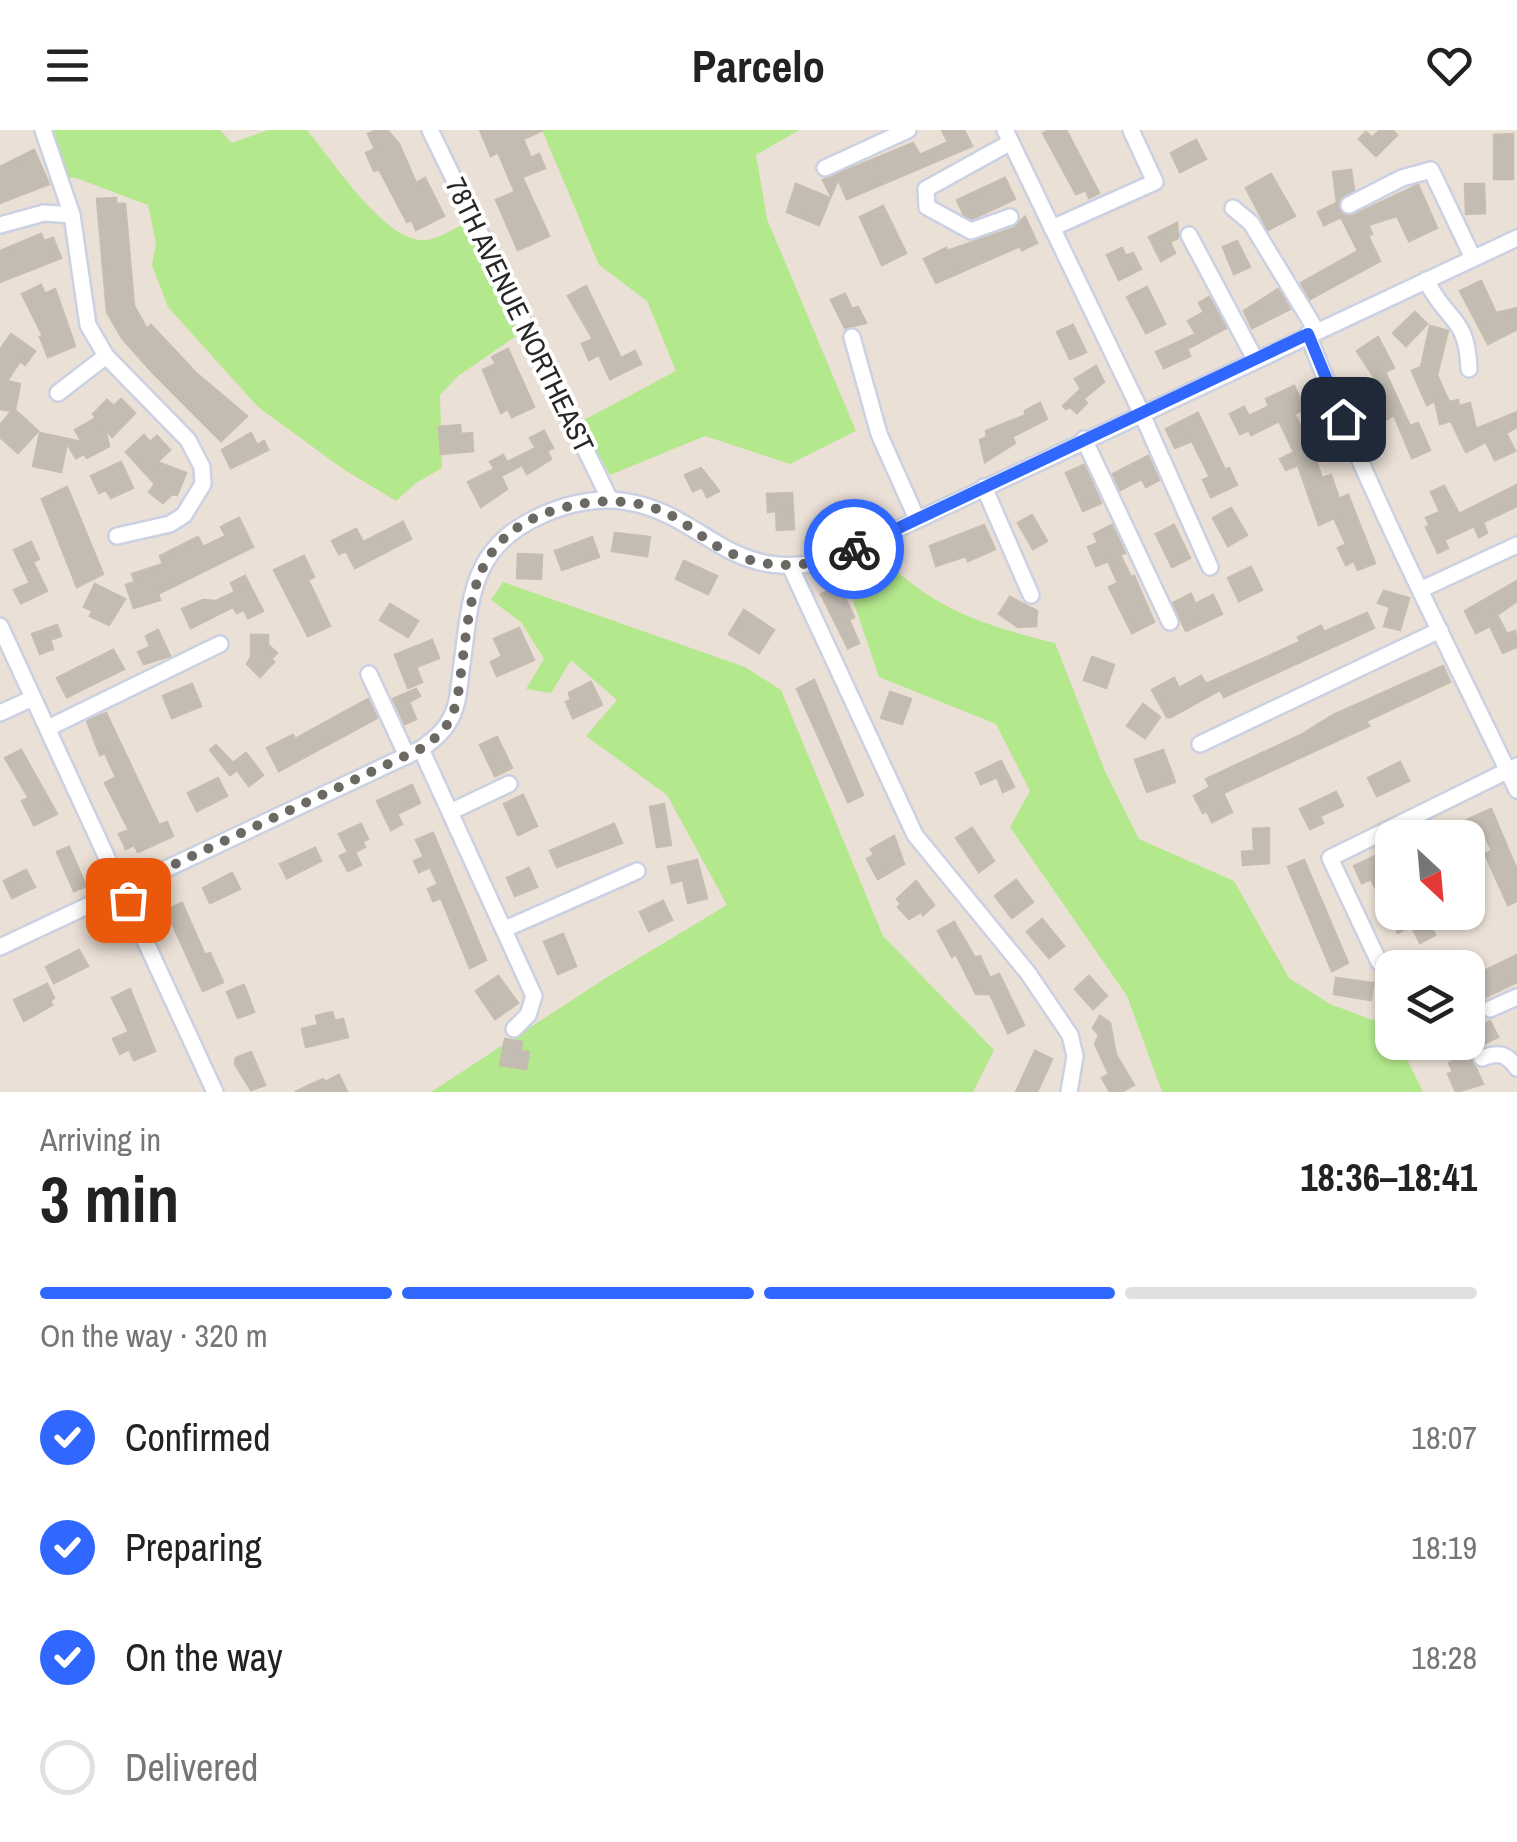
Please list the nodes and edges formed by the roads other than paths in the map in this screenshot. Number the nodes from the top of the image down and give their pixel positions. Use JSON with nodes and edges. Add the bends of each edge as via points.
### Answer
{"nodes":[{"id":1,"x":43,"y":130,"type":"edge"},
{"id":2,"x":430,"y":130,"type":"edge"},
{"id":3,"x":908,"y":130,"type":"edge"},
{"id":4,"x":1025,"y":130,"type":"edge"},
{"id":5,"x":1131,"y":130,"type":"edge"},
{"id":6,"x":1008,"y":137,"type":"edge"},
{"id":7,"x":825,"y":168,"type":"dead end"},
{"id":8,"x":1350,"y":204,"type":"dead end"},
{"id":9,"x":1233,"y":208,"type":"dead end"},
{"id":10,"x":72,"y":215,"type":"junction"},
{"id":11,"x":1010,"y":216,"type":"dead end"},
{"id":12,"x":0,"y":225,"type":"edge"},
{"id":13,"x":1052,"y":228,"type":"junction"},
{"id":14,"x":1189,"y":235,"type":"dead end"},
{"id":15,"x":1517,"y":238,"type":"edge"},
{"id":16,"x":1473,"y":258,"type":"junction"},
{"id":17,"x":1426,"y":280,"type":"junction"},
{"id":18,"x":1312,"y":332,"type":"junction"},
{"id":19,"x":852,"y":337,"type":"dead end"},
{"id":20,"x":106,"y":356,"type":"junction"},
{"id":21,"x":1256,"y":359,"type":"junction"},
{"id":22,"x":1470,"y":369,"type":"dead end"},
{"id":23,"x":58,"y":393,"type":"dead end"},
{"id":24,"x":1141,"y":412,"type":"junction"},
{"id":25,"x":1084,"y":439,"type":"junction"},
{"id":26,"x":984,"y":487,"type":"junction"},
{"id":27,"x":610,"y":500,"type":"junction"},
{"id":28,"x":916,"y":519,"type":"junction"},
{"id":29,"x":117,"y":536,"type":"dead end"},
{"id":30,"x":1517,"y":544,"type":"edge"},
{"id":31,"x":790,"y":566,"type":"junction"},
{"id":32,"x":1210,"y":567,"type":"dead end"},
{"id":33,"x":1422,"y":589,"type":"junction"},
{"id":34,"x":1031,"y":594,"type":"dead end"},
{"id":35,"x":1170,"y":622,"type":"dead end"},
{"id":36,"x":0,"y":626,"type":"edge"},
{"id":37,"x":1440,"y":630,"type":"junction"},
{"id":38,"x":220,"y":644,"type":"dead end"},
{"id":39,"x":369,"y":674,"type":"dead end"},
{"id":40,"x":33,"y":698,"type":"junction"},
{"id":41,"x":0,"y":713,"type":"edge"},
{"id":42,"x":48,"y":728,"type":"junction"},
{"id":43,"x":1200,"y":744,"type":"dead end"},
{"id":44,"x":413,"y":753,"type":"junction"},
{"id":45,"x":1512,"y":768,"type":"edge"},
{"id":46,"x":509,"y":784,"type":"dead end"},
{"id":47,"x":1517,"y":790,"type":"edge"},
{"id":48,"x":450,"y":812,"type":"junction"},
{"id":49,"x":638,"y":870,"type":"dead end"},
{"id":50,"x":122,"y":889,"type":"junction"},
{"id":51,"x":505,"y":928,"type":"junction"},
{"id":52,"x":0,"y":947,"type":"edge"},
{"id":53,"x":1375,"y":954,"type":"edge"},
{"id":54,"x":1517,"y":997,"type":"edge"},
{"id":55,"x":1490,"y":1009,"type":"dead end"},
{"id":56,"x":514,"y":1029,"type":"dead end"},
{"id":57,"x":1485,"y":1057,"type":"edge"},
{"id":58,"x":1517,"y":1068,"type":"edge"},
{"id":59,"x":215,"y":1092,"type":"edge"},
{"id":60,"x":1069,"y":1092,"type":"edge"}],
"edges":[{"from":1,"to":10,"type":"street"},
{"from":2,"to":27,"type":"street","name":"78TH AVENUE NORTHEAST"},
{"from":3,"to":7,"type":"street"},
{"from":4,"to":6,"type":"street"},
{"from":5,"to":13,"type":"street","via":[[1155,182]]},
{"from":6,"to":11,"type":"street","via":[[926,188],[926,207],[971,231]]},
{"from":6,"to":13,"type":"street"},
{"from":8,"to":16,"type":"street","via":[[1431,170]]},
{"from":9,"to":18,"type":"street","via":[[1251,223]]},
{"from":10,"to":12,"type":"street"},
{"from":10,"to":20,"type":"street","via":[[88,326]]},
{"from":13,"to":24,"type":"street"},
{"from":14,"to":21,"type":"street"},
{"from":15,"to":16,"type":"street"},
{"from":16,"to":17,"type":"street"},
{"from":17,"to":18,"type":"street"},
{"from":17,"to":22,"type":"street","via":[[1439,306],[1462,326]]},
{"from":18,"to":21,"type":"street"},
{"from":18,"to":33,"type":"street","via":[[1327,386]]},
{"from":19,"to":28,"type":"street","via":[[879,434]]},
{"from":20,"to":23,"type":"street"},
{"from":20,"to":29,"type":"street","via":[[188,440],[202,467],[203,484],[192,506],[170,524]]},
{"from":21,"to":24,"type":"street"},
{"from":24,"to":25,"type":"street"},
{"from":24,"to":32,"type":"street"},
{"from":25,"to":26,"type":"street"},
{"from":25,"to":35,"type":"street"},
{"from":26,"to":28,"type":"street"},
{"from":26,"to":34,"type":"street"},
{"from":27,"to":31,"type":"street","via":[[664,511],[740,558]]},
{"from":27,"to":44,"type":"street","via":[[545,514],[488,556],[471,595],[456,706],[448,724]]},
{"from":28,"to":31,"type":"street","via":[[834,559]]},
{"from":30,"to":33,"type":"street"},
{"from":31,"to":60,"type":"street","via":[[915,835],[1070,1035],[1075,1056]]},
{"from":33,"to":37,"type":"street"},
{"from":36,"to":40,"type":"street"},
{"from":37,"to":43,"type":"street"},
{"from":37,"to":45,"type":"street"},
{"from":38,"to":42,"type":"street"},
{"from":39,"to":44,"type":"street"},
{"from":40,"to":41,"type":"street"},
{"from":40,"to":42,"type":"street"},
{"from":42,"to":50,"type":"street"},
{"from":44,"to":48,"type":"street"},
{"from":44,"to":50,"type":"street"},
{"from":45,"to":47,"type":"street"},
{"from":45,"to":53,"type":"street","via":[[1330,858]]},
{"from":46,"to":48,"type":"street"},
{"from":48,"to":51,"type":"street"},
{"from":49,"to":51,"type":"street"},
{"from":50,"to":52,"type":"street"},
{"from":50,"to":59,"type":"street"},
{"from":51,"to":56,"type":"street","via":[[534,996]]},
{"from":54,"to":55,"type":"street"},
{"from":57,"to":58,"type":"street","via":[[1506,1055]]}]}
